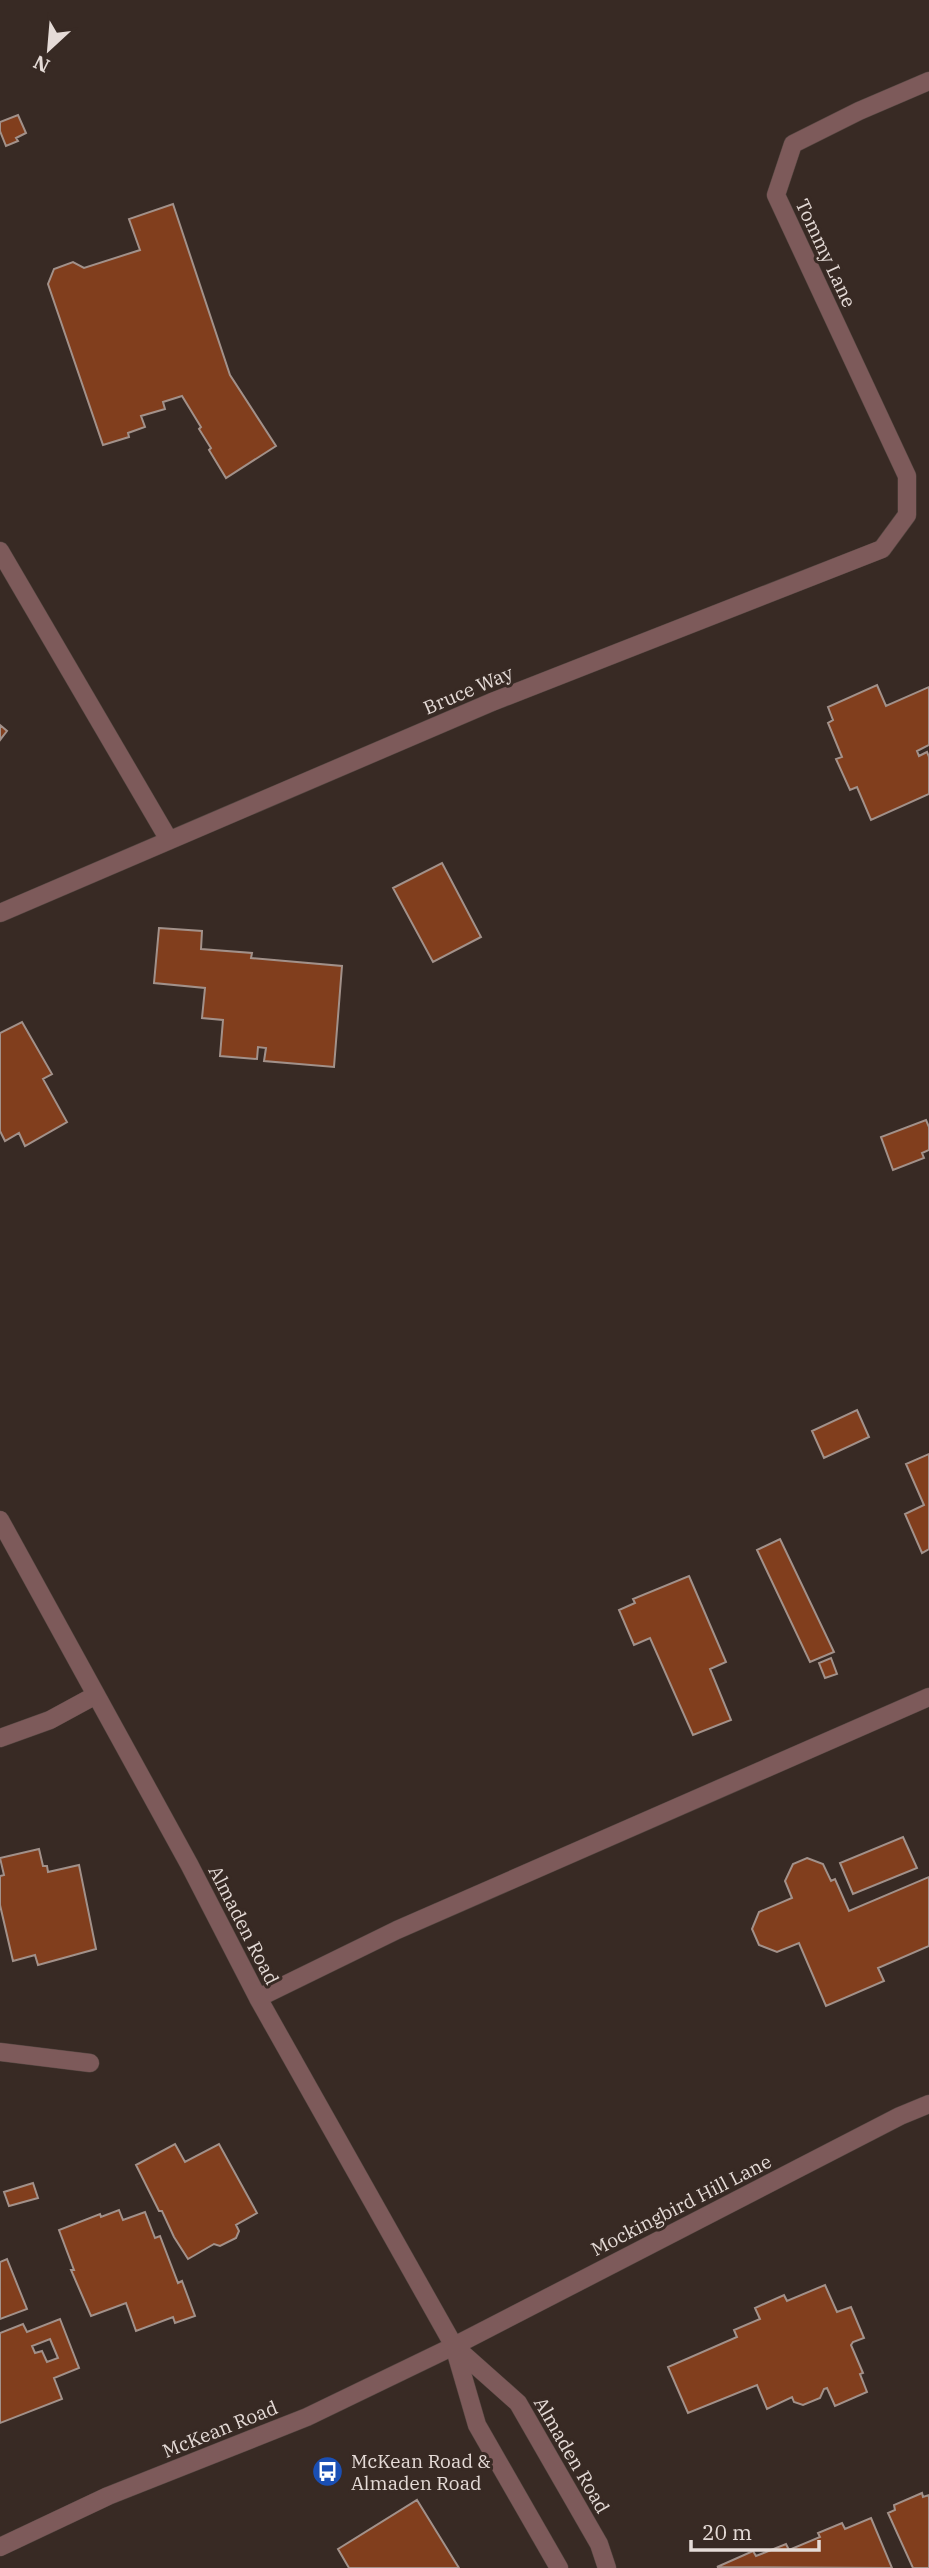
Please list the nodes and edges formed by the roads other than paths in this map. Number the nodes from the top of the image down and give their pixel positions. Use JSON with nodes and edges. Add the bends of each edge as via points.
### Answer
{"nodes":[{"id":1,"x":929,"y":81,"type":"edge"},
{"id":2,"x":907,"y":476,"type":"joint"},
{"id":3,"x":0,"y":551,"type":"edge"},
{"id":4,"x":169,"y":841,"type":"junction"},
{"id":5,"x":0,"y":912,"type":"edge"},
{"id":6,"x":0,"y":1520,"type":"edge"},
{"id":7,"x":96,"y":1695,"type":"junction"},
{"id":8,"x":929,"y":1697,"type":"edge"},
{"id":9,"x":0,"y":1738,"type":"edge"},
{"id":10,"x":258,"y":1998,"type":"junction"},
{"id":11,"x":0,"y":2052,"type":"edge"},
{"id":12,"x":90,"y":2063,"type":"dead end"},
{"id":13,"x":929,"y":2104,"type":"edge"},
{"id":14,"x":454,"y":2346,"type":"junction"},
{"id":15,"x":0,"y":2547,"type":"edge"},
{"id":16,"x":559,"y":2568,"type":"edge"},
{"id":17,"x":607,"y":2568,"type":"edge"}],
"edges":[{"from":1,"to":2,"type":"street","name":"Tommy Lane","via":[[793,144],[776,195]]},
{"from":2,"to":4,"type":"street","name":"Bruce Way","via":[[906,514],[882,549],[492,702]]},
{"from":3,"to":4,"type":"street"},
{"from":4,"to":5,"type":"street","name":"Bruce Way"},
{"from":6,"to":7,"type":"street","name":"Almaden Road"},
{"from":7,"to":9,"type":"street","via":[[50,1720]]},
{"from":7,"to":10,"type":"street","name":"Almaden Road"},
{"from":8,"to":10,"type":"street","via":[[397,1930]]},
{"from":10,"to":14,"type":"street","name":"Almaden Road"},
{"from":11,"to":12,"type":"street"},
{"from":13,"to":14,"type":"street","name":"Mockingbird Hill Lane"},
{"from":14,"to":15,"type":"street","name":"McKean Road","via":[[307,2417],[108,2496]]},
{"from":14,"to":16,"type":"street","name":"Almaden Road","via":[[477,2425]]},
{"from":14,"to":17,"type":"street","name":"Almaden Road","via":[[518,2403],[600,2544]]}]}
